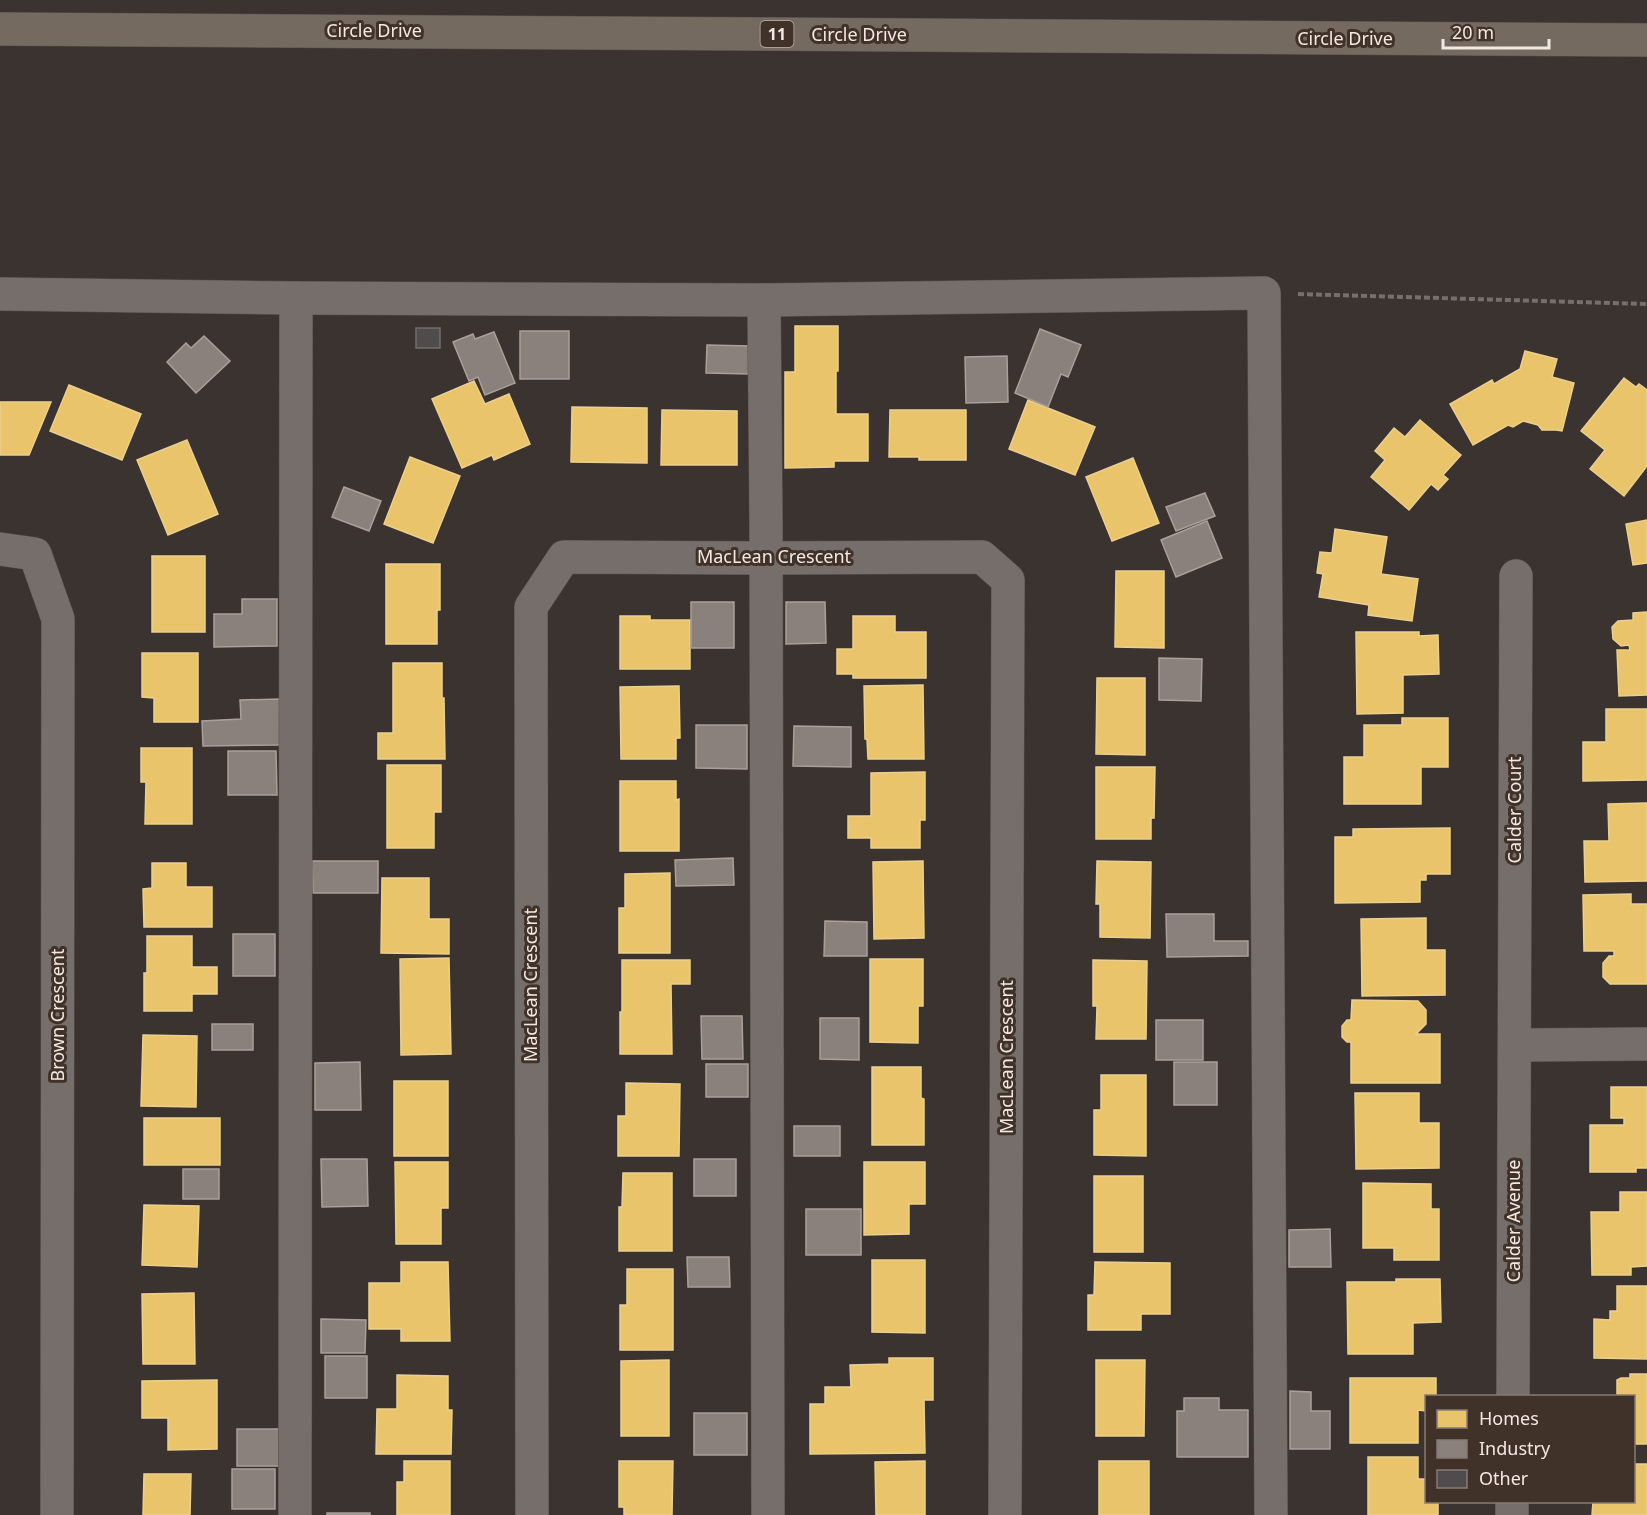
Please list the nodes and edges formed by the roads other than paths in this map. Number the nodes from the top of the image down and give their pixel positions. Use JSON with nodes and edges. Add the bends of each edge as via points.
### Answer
{"nodes":[{"id":1,"x":0,"y":28,"type":"edge"},
{"id":2,"x":1553,"y":40,"type":"junction"},
{"id":3,"x":1647,"y":40,"type":"edge"},
{"id":4,"x":1647,"y":58,"type":"edge"},
{"id":5,"x":0,"y":294,"type":"edge"},
{"id":6,"x":296,"y":298,"type":"junction"},
{"id":7,"x":764,"y":300,"type":"junction"},
{"id":8,"x":0,"y":549,"type":"edge"},
{"id":9,"x":766,"y":558,"type":"junction"},
{"id":10,"x":1516,"y":576,"type":"dead end"},
{"id":11,"x":1647,"y":1044,"type":"edge"},
{"id":12,"x":1515,"y":1045,"type":"junction"},
{"id":13,"x":1513,"y":1395,"type":"edge"},
{"id":14,"x":57,"y":1515,"type":"edge"},
{"id":15,"x":295,"y":1515,"type":"edge"},
{"id":16,"x":532,"y":1515,"type":"edge"},
{"id":17,"x":768,"y":1515,"type":"edge"},
{"id":18,"x":1005,"y":1515,"type":"edge"},
{"id":19,"x":1271,"y":1515,"type":"edge"}],
"edges":[{"from":1,"to":2,"type":"highway","name":"Circle Drive","number":"11"},
{"from":2,"to":3,"type":"highway","name":"Circle Drive","number":"11"},
{"from":2,"to":4,"type":"highway"},
{"from":5,"to":6,"type":"street"},
{"from":6,"to":7,"type":"street"},
{"from":6,"to":15,"type":"street"},
{"from":7,"to":9,"type":"street"},
{"from":7,"to":19,"type":"street","via":[[1264,293]]},
{"from":8,"to":14,"type":"street","name":"Brown Crescent","via":[[35,554],[58,619]]},
{"from":9,"to":16,"type":"street","name":"MacLean Crescent","via":[[564,557],[531,608]]},
{"from":9,"to":17,"type":"street"},
{"from":9,"to":18,"type":"street","name":"MacLean Crescent","via":[[982,557],[1008,580]]},
{"from":10,"to":12,"type":"street","name":"Calder Court"},
{"from":11,"to":12,"type":"street"},
{"from":12,"to":13,"type":"street","name":"Calder Avenue"}]}
